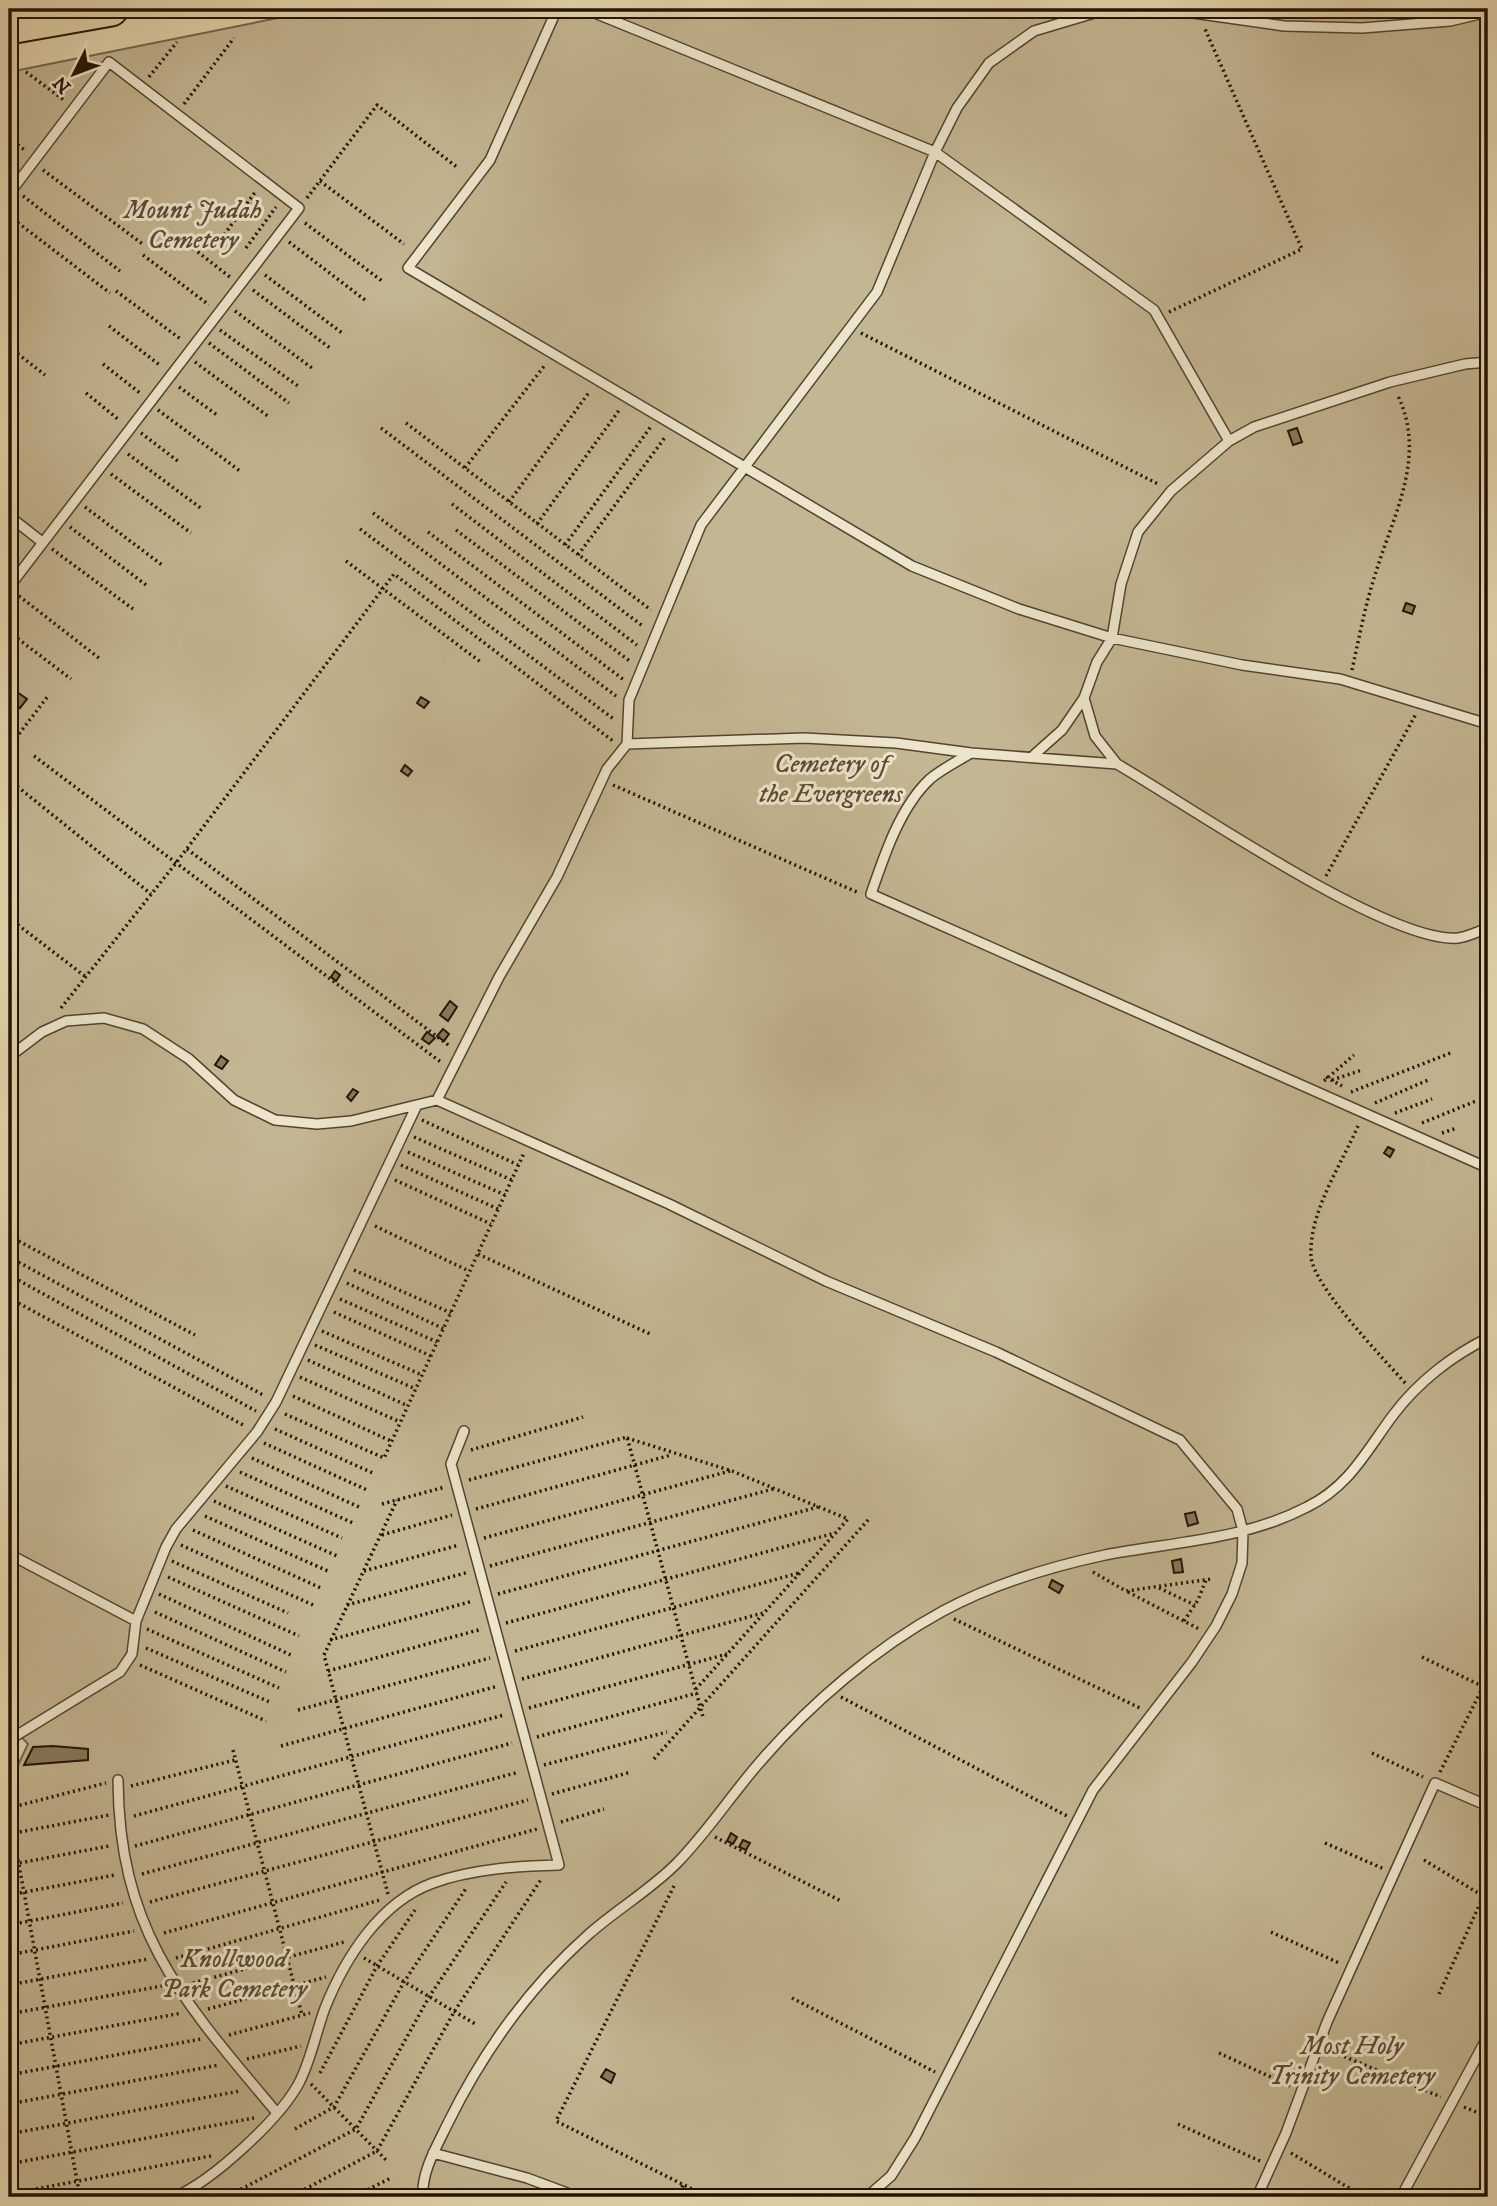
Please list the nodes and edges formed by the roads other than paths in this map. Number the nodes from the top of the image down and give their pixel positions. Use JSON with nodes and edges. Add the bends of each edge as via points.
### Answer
{"nodes":[{"id":1,"x":111,"y":9,"type":"edge"},
{"id":2,"x":557,"y":9,"type":"edge"},
{"id":3,"x":585,"y":9,"type":"edge"},
{"id":4,"x":1488,"y":12,"type":"edge"},
{"id":5,"x":9,"y":27,"type":"edge"},
{"id":6,"x":935,"y":152,"type":"junction"},
{"id":7,"x":11,"y":191,"type":"edge"},
{"id":8,"x":1488,"y":362,"type":"edge"},
{"id":9,"x":1229,"y":441,"type":"junction"},
{"id":10,"x":746,"y":467,"type":"junction"},
{"id":11,"x":9,"y":516,"type":"edge"},
{"id":12,"x":42,"y":542,"type":"junction"},
{"id":13,"x":9,"y":588,"type":"edge"},
{"id":14,"x":1112,"y":638,"type":"junction"},
{"id":15,"x":1084,"y":698,"type":"junction"},
{"id":16,"x":1488,"y":724,"type":"edge"},
{"id":17,"x":625,"y":747,"type":"junction"},
{"id":18,"x":971,"y":752,"type":"junction"},
{"id":19,"x":1034,"y":755,"type":"junction"},
{"id":20,"x":1117,"y":764,"type":"junction"},
{"id":21,"x":1488,"y":928,"type":"edge"},
{"id":22,"x":9,"y":1058,"type":"edge"},
{"id":23,"x":437,"y":1100,"type":"junction"},
{"id":24,"x":416,"y":1107,"type":"junction"},
{"id":25,"x":1488,"y":1168,"type":"edge"},
{"id":26,"x":1488,"y":1338,"type":"edge"},
{"id":27,"x":464,"y":1431,"type":"dead end"},
{"id":28,"x":1243,"y":1531,"type":"junction"},
{"id":29,"x":9,"y":1554,"type":"edge"},
{"id":30,"x":136,"y":1621,"type":"junction"},
{"id":31,"x":9,"y":1740,"type":"edge"},
{"id":32,"x":118,"y":1784,"type":"road end"},
{"id":33,"x":1488,"y":1806,"type":"edge"},
{"id":34,"x":1488,"y":2036,"type":"edge"},
{"id":35,"x":277,"y":2113,"type":"junction"},
{"id":36,"x":433,"y":2153,"type":"junction"},
{"id":37,"x":176,"y":2197,"type":"edge"},
{"id":38,"x":423,"y":2197,"type":"edge"},
{"id":39,"x":578,"y":2197,"type":"edge"},
{"id":40,"x":867,"y":2197,"type":"edge"},
{"id":41,"x":1257,"y":2197,"type":"edge"},
{"id":42,"x":1401,"y":2197,"type":"edge"}],
"edges":[{"from":1,"to":5,"type":"highway"},
{"from":2,"to":10,"type":"lane","via":[[490,160],[408,268]]},
{"from":3,"to":6,"type":"lane"},
{"from":4,"to":6,"type":"lane","via":[[1450,21],[1362,28],[1101,11],[1034,32],[989,63],[957,108]]},
{"from":6,"to":9,"type":"lane","via":[[1154,310]]},
{"from":6,"to":10,"type":"lane","via":[[877,292]]},
{"from":7,"to":12,"type":"lane","via":[[109,62],[284,197],[296,212]]},
{"from":8,"to":9,"type":"lane","via":[[1390,382],[1254,427]]},
{"from":9,"to":14,"type":"lane","via":[[1171,491],[1138,532],[1121,583]]},
{"from":10,"to":14,"type":"lane","via":[[912,566],[1019,609]]},
{"from":10,"to":17,"type":"lane","via":[[701,525],[634,687]]},
{"from":11,"to":12,"type":"lane"},
{"from":12,"to":13,"type":"lane"},
{"from":14,"to":15,"type":"lane"},
{"from":14,"to":16,"type":"lane","via":[[1242,666],[1349,682]]},
{"from":15,"to":19,"type":"lane","via":[[1062,730]]},
{"from":15,"to":20,"type":"lane","via":[[1096,736]]},
{"from":17,"to":18,"type":"lane","via":[[804,738]]},
{"from":17,"to":23,"type":"lane","via":[[602,780],[557,877],[499,977]]},
{"from":18,"to":19,"type":"lane"},
{"from":18,"to":25,"type":"lane","via":[[930,780],[906,813],[871,894]]},
{"from":19,"to":20,"type":"lane"},
{"from":20,"to":21,"type":"lane","via":[[1320,887],[1409,929],[1457,938]]},
{"from":22,"to":24,"type":"lane","via":[[42,1032],[66,1021],[104,1017],[143,1029],[189,1059],[234,1100],[275,1119],[317,1124]]},
{"from":23,"to":24,"type":"lane"},
{"from":23,"to":28,"type":"lane","via":[[1180,1440],[1237,1509]]},
{"from":24,"to":30,"type":"lane","via":[[269,1422],[176,1529]]},
{"from":26,"to":28,"type":"lane","via":[[1440,1368],[1396,1411],[1343,1485],[1310,1507]]},
{"from":27,"to":35,"type":"lane","via":[[451,1464],[559,1865],[516,1866],[434,1882],[393,1906],[341,1972],[303,2075]]},
{"from":28,"to":36,"type":"lane","via":[[1042,1570],[941,1612],[876,1656],[802,1716],[677,1863],[540,1981],[498,2035]]},
{"from":28,"to":40,"type":"lane","via":[[1242,1563],[1210,1635],[1093,1790],[915,2138],[891,2176]]},
{"from":29,"to":30,"type":"lane"},
{"from":30,"to":31,"type":"lane","via":[[129,1660],[106,1681]]},
{"from":32,"to":35,"type":"lane","via":[[122,1847],[147,1933],[195,2012]]},
{"from":33,"to":41,"type":"lane","via":[[1435,1783],[1350,1968]]},
{"from":34,"to":42,"type":"lane"},
{"from":35,"to":37,"type":"lane","via":[[214,2173]]},
{"from":36,"to":38,"type":"lane"},
{"from":36,"to":39,"type":"lane"}]}
